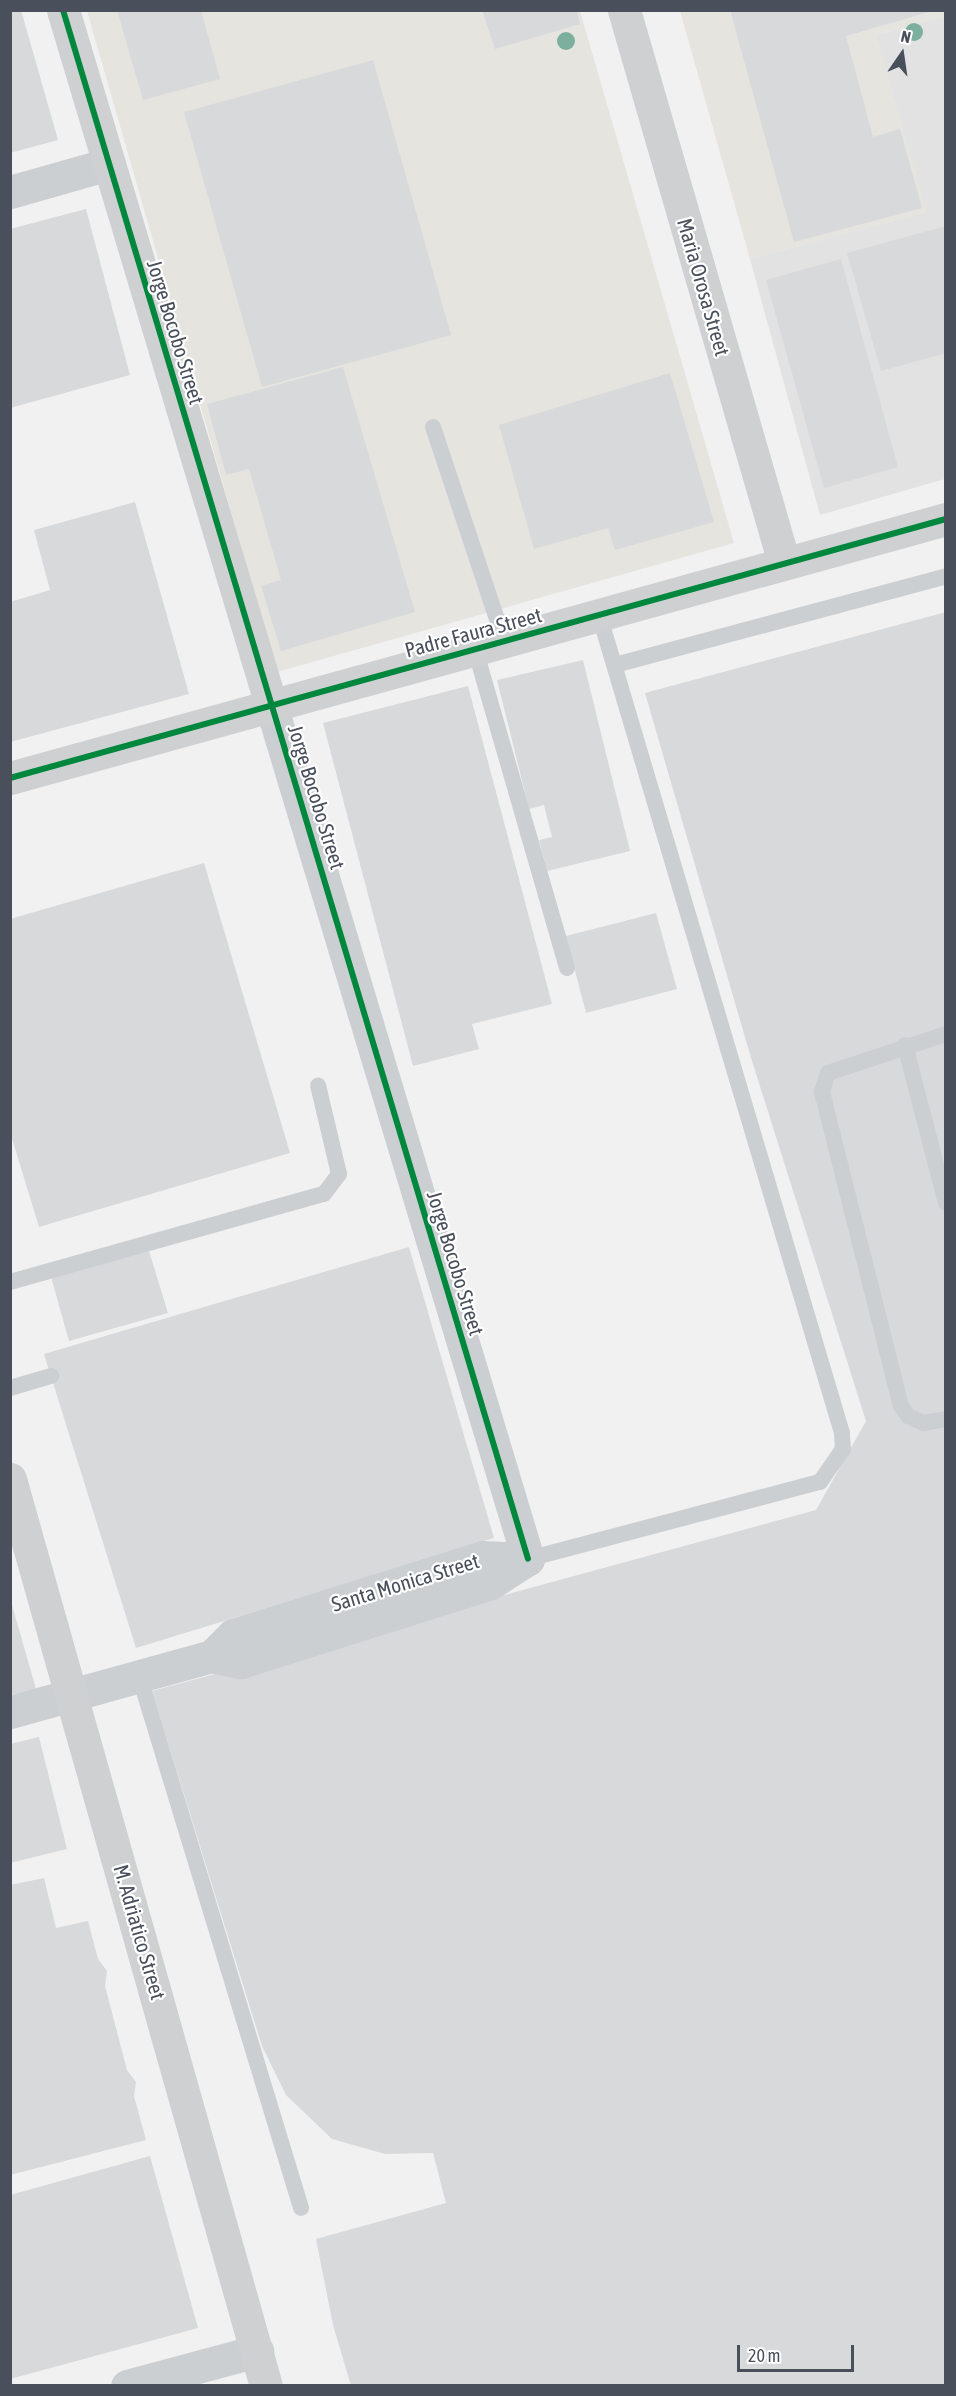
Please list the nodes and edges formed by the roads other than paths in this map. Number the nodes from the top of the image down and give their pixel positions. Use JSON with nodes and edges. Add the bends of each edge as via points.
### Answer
{"nodes":[{"id":1,"x":63,"y":10,"type":"edge"},
{"id":2,"x":624,"y":10,"type":"edge"},
{"id":3,"x":109,"y":164,"type":"junction"},
{"id":4,"x":10,"y":192,"type":"edge"},
{"id":5,"x":433,"y":427,"type":"dead end"},
{"id":6,"x":945,"y":519,"type":"edge"},
{"id":7,"x":784,"y":563,"type":"junction"},
{"id":8,"x":945,"y":576,"type":"edge"},
{"id":9,"x":599,"y":614,"type":"junction"},
{"id":10,"x":489,"y":645,"type":"junction"},
{"id":11,"x":615,"y":665,"type":"junction"},
{"id":12,"x":271,"y":705,"type":"junction"},
{"id":13,"x":10,"y":778,"type":"edge"},
{"id":14,"x":567,"y":969,"type":"dead end"},
{"id":15,"x":945,"y":1034,"type":"edge"},
{"id":16,"x":905,"y":1045,"type":"junction"},
{"id":17,"x":318,"y":1085,"type":"dead end"},
{"id":18,"x":945,"y":1203,"type":"edge"},
{"id":19,"x":10,"y":1282,"type":"edge"},
{"id":20,"x":51,"y":1376,"type":"dead end"},
{"id":21,"x":10,"y":1388,"type":"edge"},
{"id":22,"x":945,"y":1419,"type":"edge"},
{"id":23,"x":10,"y":1479,"type":"edge"},
{"id":24,"x":528,"y":1560,"type":"junction"},
{"id":25,"x":139,"y":1675,"type":"junction"},
{"id":26,"x":73,"y":1695,"type":"junction"},
{"id":27,"x":10,"y":1712,"type":"edge"},
{"id":28,"x":301,"y":2208,"type":"dead end"},
{"id":29,"x":257,"y":2351,"type":"junction"},
{"id":30,"x":128,"y":2385,"type":"edge"},
{"id":31,"x":266,"y":2385,"type":"edge"}],
"edges":[{"from":1,"to":3,"type":"street","name":"Jorge Bocobo Street"},
{"from":2,"to":7,"type":"street","name":"Maria Orosa Street"},
{"from":3,"to":4,"type":"street"},
{"from":3,"to":12,"type":"street","name":"Jorge Bocobo Street"},
{"from":5,"to":10,"type":"lane"},
{"from":6,"to":7,"type":"street","name":"Padre Faura Street"},
{"from":7,"to":9,"type":"street","name":"Padre Faura Street"},
{"from":8,"to":11,"type":"lane"},
{"from":9,"to":10,"type":"street","name":"Padre Faura Street"},
{"from":9,"to":11,"type":"lane"},
{"from":10,"to":12,"type":"street","name":"Padre Faura Street"},
{"from":10,"to":14,"type":"lane"},
{"from":11,"to":24,"type":"lane","via":[[842,1433],[843,1449],[820,1482]]},
{"from":12,"to":13,"type":"street","name":"Padre Faura Street"},
{"from":12,"to":24,"type":"street","name":"Jorge Bocobo Street"},
{"from":15,"to":16,"type":"lane"},
{"from":16,"to":18,"type":"lane"},
{"from":16,"to":22,"type":"lane","via":[[828,1073],[822,1092],[901,1406],[908,1416],[923,1423]]},
{"from":17,"to":19,"type":"lane","via":[[339,1174],[324,1194]]},
{"from":20,"to":21,"type":"lane"},
{"from":23,"to":26,"type":"street","name":"M. Adriatico Street"},
{"from":24,"to":25,"type":"street","name":"Santa Monica Street","via":[[489,1584],[241,1662],[212,1656]]},
{"from":25,"to":26,"type":"street","name":"Santa Monica Street"},
{"from":25,"to":28,"type":"lane"},
{"from":26,"to":27,"type":"street","name":"Santa Monica Street"},
{"from":26,"to":29,"type":"street","name":"M. Adriatico Street"},
{"from":29,"to":30,"type":"street"},
{"from":29,"to":31,"type":"street","name":"M. Adriatico Street"}]}
